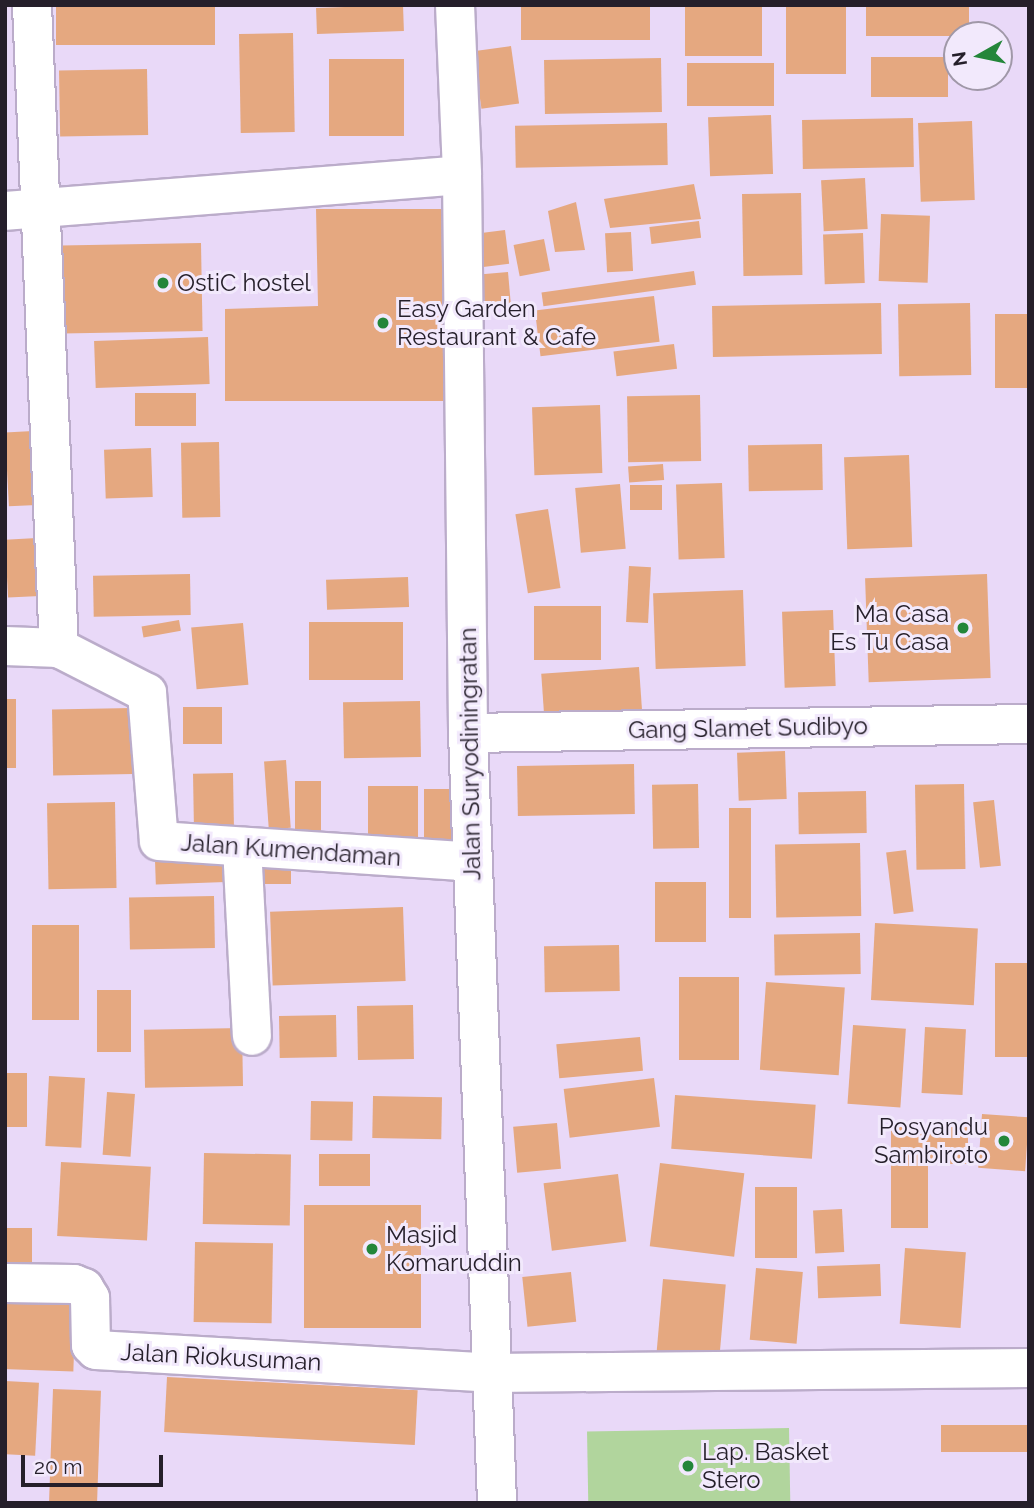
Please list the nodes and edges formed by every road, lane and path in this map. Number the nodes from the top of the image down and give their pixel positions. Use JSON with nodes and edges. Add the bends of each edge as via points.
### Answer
{"nodes":[{"id":1,"x":32,"y":5,"type":"edge"},
{"id":2,"x":455,"y":5,"type":"edge"},
{"id":3,"x":462,"y":175,"type":"junction"},
{"id":4,"x":22,"y":210,"type":"edge"},
{"id":5,"x":5,"y":646,"type":"edge"},
{"id":6,"x":59,"y":648,"type":"junction"},
{"id":7,"x":1029,"y":724,"type":"edge"},
{"id":8,"x":468,"y":733,"type":"junction"},
{"id":9,"x":242,"y":847,"type":"junction"},
{"id":10,"x":472,"y":862,"type":"junction"},
{"id":11,"x":253,"y":1036,"type":"dead end"},
{"id":12,"x":5,"y":1283,"type":"edge"},
{"id":13,"x":1029,"y":1368,"type":"edge"},
{"id":14,"x":491,"y":1373,"type":"junction"},
{"id":15,"x":497,"y":1503,"type":"edge"}],
"edges":[{"from":1,"to":4,"type":"street"},
{"from":2,"to":3,"type":"street","name":"Jalan Suryodiningratan"},
{"from":3,"to":4,"type":"street"},
{"from":3,"to":8,"type":"street","name":"Jalan Suryodiningratan"},
{"from":4,"to":6,"type":"street"},
{"from":5,"to":6,"type":"street","name":"Jalan Kumendaman"},
{"from":6,"to":9,"type":"street","name":"Jalan Kumendaman","via":[[146,693],[159,841]]},
{"from":7,"to":8,"type":"street","name":"Gang Slamet Sudibyo"},
{"from":8,"to":10,"type":"street","name":"Jalan Suryodiningratan"},
{"from":9,"to":10,"type":"street","name":"Jalan Kumendaman"},
{"from":9,"to":11,"type":"street"},
{"from":10,"to":14,"type":"street","name":"Jalan Suryodiningratan"},
{"from":12,"to":14,"type":"street","name":"Jalan Riokusuman","via":[[84,1288],[90,1298],[91,1345],[96,1350]]},
{"from":13,"to":14,"type":"street"},
{"from":14,"to":15,"type":"street","name":"Jalan Suryodiningratan"}]}
